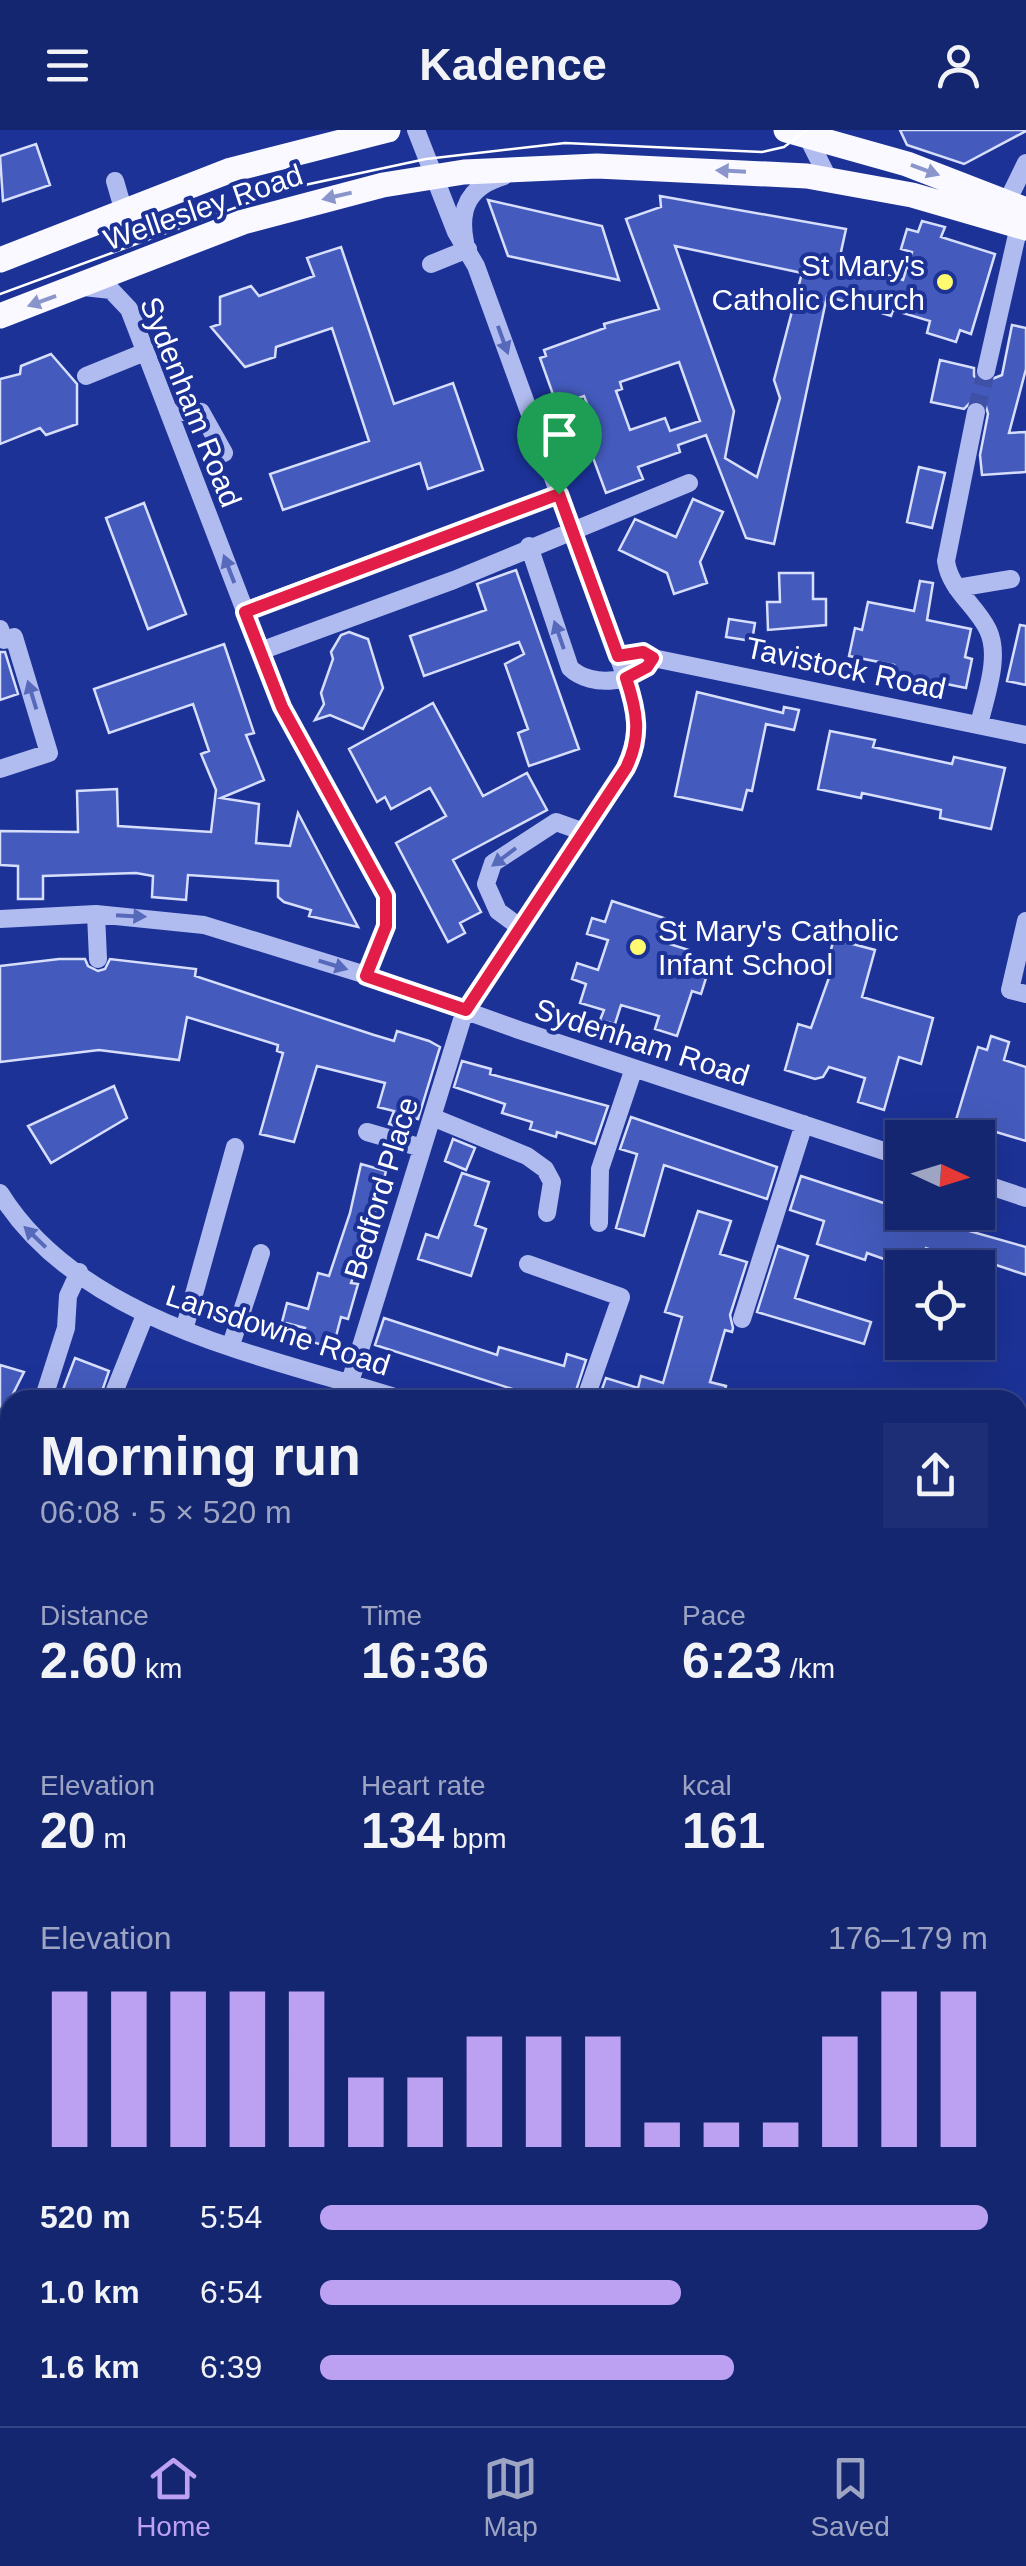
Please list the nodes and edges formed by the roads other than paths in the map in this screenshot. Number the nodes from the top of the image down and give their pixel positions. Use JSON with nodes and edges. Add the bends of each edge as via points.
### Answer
{"nodes":[{"id":1,"x":388,"y":130,"type":"edge"},
{"id":2,"x":416,"y":130,"type":"edge"},
{"id":3,"x":799,"y":131,"type":"edge"},
{"id":4,"x":832,"y":136,"type":"edge"},
{"id":5,"x":1026,"y":163,"type":"edge"},
{"id":6,"x":529,"y":169,"type":"junction"},
{"id":7,"x":432,"y":176,"type":"junction"},
{"id":8,"x":828,"y":178,"type":"junction"},
{"id":9,"x":115,"y":181,"type":"dead end"},
{"id":10,"x":124,"y":212,"type":"junction"},
{"id":11,"x":1019,"y":217,"type":"edge"},
{"id":12,"x":467,"y":247,"type":"junction"},
{"id":13,"x":0,"y":260,"type":"edge"},
{"id":14,"x":431,"y":264,"type":"dead end"},
{"id":15,"x":84,"y":287,"type":"junction"},
{"id":16,"x":0,"y":316,"type":"edge"},
{"id":17,"x":145,"y":352,"type":"junction"},
{"id":18,"x":986,"y":371,"type":"tunnel mouth"},
{"id":19,"x":86,"y":376,"type":"dead end"},
{"id":20,"x":976,"y":412,"type":"tunnel mouth"},
{"id":21,"x":170,"y":416,"type":"junction"},
{"id":22,"x":224,"y":453,"type":"dead end"},
{"id":23,"x":689,"y":483,"type":"dead end"},
{"id":24,"x":559,"y":494,"type":"junction"},
{"id":25,"x":572,"y":528,"type":"junction"},
{"id":26,"x":529,"y":546,"type":"junction"},
{"id":27,"x":1011,"y":579,"type":"dead end"},
{"id":28,"x":957,"y":588,"type":"junction"},
{"id":29,"x":245,"y":612,"type":"junction"},
{"id":30,"x":0,"y":629,"type":"edge"},
{"id":31,"x":263,"y":650,"type":"junction"},
{"id":32,"x":618,"y":656,"type":"junction"},
{"id":33,"x":653,"y":658,"type":"junction"},
{"id":34,"x":626,"y":678,"type":"junction"},
{"id":35,"x":979,"y":725,"type":"junction"},
{"id":36,"x":1026,"y":734,"type":"edge"},
{"id":37,"x":0,"y":770,"type":"edge"},
{"id":38,"x":584,"y":832,"type":"junction"},
{"id":39,"x":96,"y":914,"type":"junction"},
{"id":40,"x":0,"y":919,"type":"edge"},
{"id":41,"x":1026,"y":921,"type":"edge"},
{"id":42,"x":521,"y":928,"type":"junction"},
{"id":43,"x":98,"y":959,"type":"dead end"},
{"id":44,"x":366,"y":976,"type":"junction"},
{"id":45,"x":1026,"y":994,"type":"edge"},
{"id":46,"x":466,"y":1010,"type":"junction"},
{"id":47,"x":634,"y":1068,"type":"junction"},
{"id":48,"x":432,"y":1117,"type":"junction"},
{"id":49,"x":804,"y":1124,"type":"junction"},
{"id":50,"x":367,"y":1132,"type":"dead end"},
{"id":51,"x":235,"y":1147,"type":"dead end"},
{"id":52,"x":422,"y":1148,"type":"junction"},
{"id":53,"x":885,"y":1151,"type":"edge"},
{"id":54,"x":995,"y":1188,"type":"edge"},
{"id":55,"x":0,"y":1194,"type":"edge"},
{"id":56,"x":1026,"y":1198,"type":"edge"},
{"id":57,"x":547,"y":1213,"type":"dead end"},
{"id":58,"x":599,"y":1224,"type":"dead end"},
{"id":59,"x":261,"y":1253,"type":"dead end"},
{"id":60,"x":528,"y":1264,"type":"dead end"},
{"id":61,"x":79,"y":1272,"type":"junction"},
{"id":62,"x":145,"y":1315,"type":"junction"},
{"id":63,"x":742,"y":1319,"type":"dead end"},
{"id":64,"x":184,"y":1330,"type":"junction"},
{"id":65,"x":231,"y":1344,"type":"junction"},
{"id":66,"x":350,"y":1382,"type":"junction"},
{"id":67,"x":46,"y":1390,"type":"edge"},
{"id":68,"x":115,"y":1390,"type":"edge"},
{"id":69,"x":374,"y":1390,"type":"edge"},
{"id":70,"x":588,"y":1390,"type":"edge"}],
"edges":[{"from":1,"to":10,"type":"main road","name":"Wellesley Road","via":[[266,159]]},
{"from":2,"to":7,"type":"street","name":"Bedford Place"},
{"from":3,"to":4,"type":"main road"},
{"from":3,"to":8,"type":"street"},
{"from":4,"to":8,"type":"street"},
{"from":4,"to":11,"type":"main road","one_way":true},
{"from":5,"to":11,"type":"street"},
{"from":6,"to":7,"type":"main road","name":"Wellesley Road"},
{"from":8,"to":6,"type":"main road","name":"Wellesley Road","one_way":true,"via":[[666,168]]},
{"from":6,"to":12,"type":"street","via":[[485,182],[470,194],[463,216]]},
{"from":7,"to":12,"type":"street","name":"Bedford Place"},
{"from":7,"to":15,"type":"main road","name":"Wellesley Road","one_way":true,"via":[[243,222]]},
{"from":8,"to":11,"type":"main road","name":"Wellesley Road"},
{"from":9,"to":10,"type":"street"},
{"from":10,"to":13,"type":"main road","name":"Wellesley Road"},
{"from":11,"to":18,"type":"street"},
{"from":12,"to":14,"type":"street"},
{"from":12,"to":24,"type":"street","name":"Bedford Place","one_way":true},
{"from":15,"to":16,"type":"main road","name":"Wellesley Road","one_way":true},
{"from":15,"to":17,"type":"street","name":"Sydenham Road","via":[[106,288],[124,302]]},
{"from":17,"to":19,"type":"street"},
{"from":17,"to":21,"type":"street","name":"Sydenham Road"},
{"from":20,"to":28,"type":"street","via":[[946,562]]},
{"from":21,"to":22,"type":"street","via":[[201,412]]},
{"from":29,"to":21,"type":"street","name":"Sydenham Road","one_way":true},
{"from":23,"to":25,"type":"street"},
{"from":24,"to":25,"type":"street","name":"Bedford Place"},
{"from":24,"to":29,"type":"street"},
{"from":25,"to":26,"type":"street"},
{"from":25,"to":32,"type":"street","name":"Bedford Place"},
{"from":26,"to":31,"type":"street"},
{"from":34,"to":26,"type":"street","one_way":true,"via":[[588,680],[570,668]]},
{"from":27,"to":28,"type":"street"},
{"from":28,"to":35,"type":"street","via":[[992,644]]},
{"from":29,"to":31,"type":"street","name":"Sydenham Road"},
{"from":37,"to":30,"type":"street","one_way":true,"via":[[49,753],[14,637],[4,640]]},
{"from":31,"to":44,"type":"street","name":"Sydenham Road","via":[[282,707],[386,896],[386,926]]},
{"from":32,"to":33,"type":"street","name":"Tavistock Road","via":[[643,652]]},
{"from":32,"to":34,"type":"street","name":"Bedford Place"},
{"from":33,"to":34,"type":"street"},
{"from":33,"to":35,"type":"street","name":"Tavistock Road"},
{"from":34,"to":38,"type":"street","name":"Bedford Place","via":[[638,718],[636,741]]},
{"from":35,"to":36,"type":"street","name":"Tavistock Road"},
{"from":38,"to":42,"type":"street","name":"Bedford Place"},
{"from":38,"to":42,"type":"street","one_way":true,"via":[[556,822],[493,862],[486,884],[498,911]]},
{"from":39,"to":40,"type":"street"},
{"from":39,"to":43,"type":"street"},
{"from":39,"to":44,"type":"street","one_way":true,"via":[[204,926]]},
{"from":41,"to":45,"type":"street","via":[[1010,990]]},
{"from":42,"to":46,"type":"street","name":"Bedford Place"},
{"from":44,"to":46,"type":"street","name":"Sydenham Road"},
{"from":46,"to":47,"type":"street","name":"Sydenham Road"},
{"from":46,"to":48,"type":"street","name":"Bedford Place"},
{"from":47,"to":49,"type":"street","name":"Sydenham Road"},
{"from":47,"to":58,"type":"street","via":[[600,1169]]},
{"from":48,"to":52,"type":"street","name":"Bedford Place"},
{"from":48,"to":57,"type":"street","via":[[538,1162],[552,1182]]},
{"from":49,"to":53,"type":"street","name":"Sydenham Road"},
{"from":49,"to":63,"type":"street"},
{"from":50,"to":52,"type":"street"},
{"from":51,"to":64,"type":"street"},
{"from":52,"to":66,"type":"street","name":"Bedford Place"},
{"from":54,"to":56,"type":"street"},
{"from":61,"to":55,"type":"street","name":"Lansdowne Road","one_way":true,"via":[[26,1228]]},
{"from":59,"to":65,"type":"street"},
{"from":60,"to":70,"type":"street","via":[[621,1297]]},
{"from":61,"to":62,"type":"street","name":"Lansdowne Road"},
{"from":61,"to":67,"type":"street"},
{"from":62,"to":64,"type":"street","name":"Lansdowne Road"},
{"from":62,"to":68,"type":"street"},
{"from":64,"to":65,"type":"street","name":"Lansdowne Road"},
{"from":65,"to":66,"type":"street","name":"Lansdowne Road"},
{"from":66,"to":69,"type":"street","name":"Lansdowne Road"}]}
